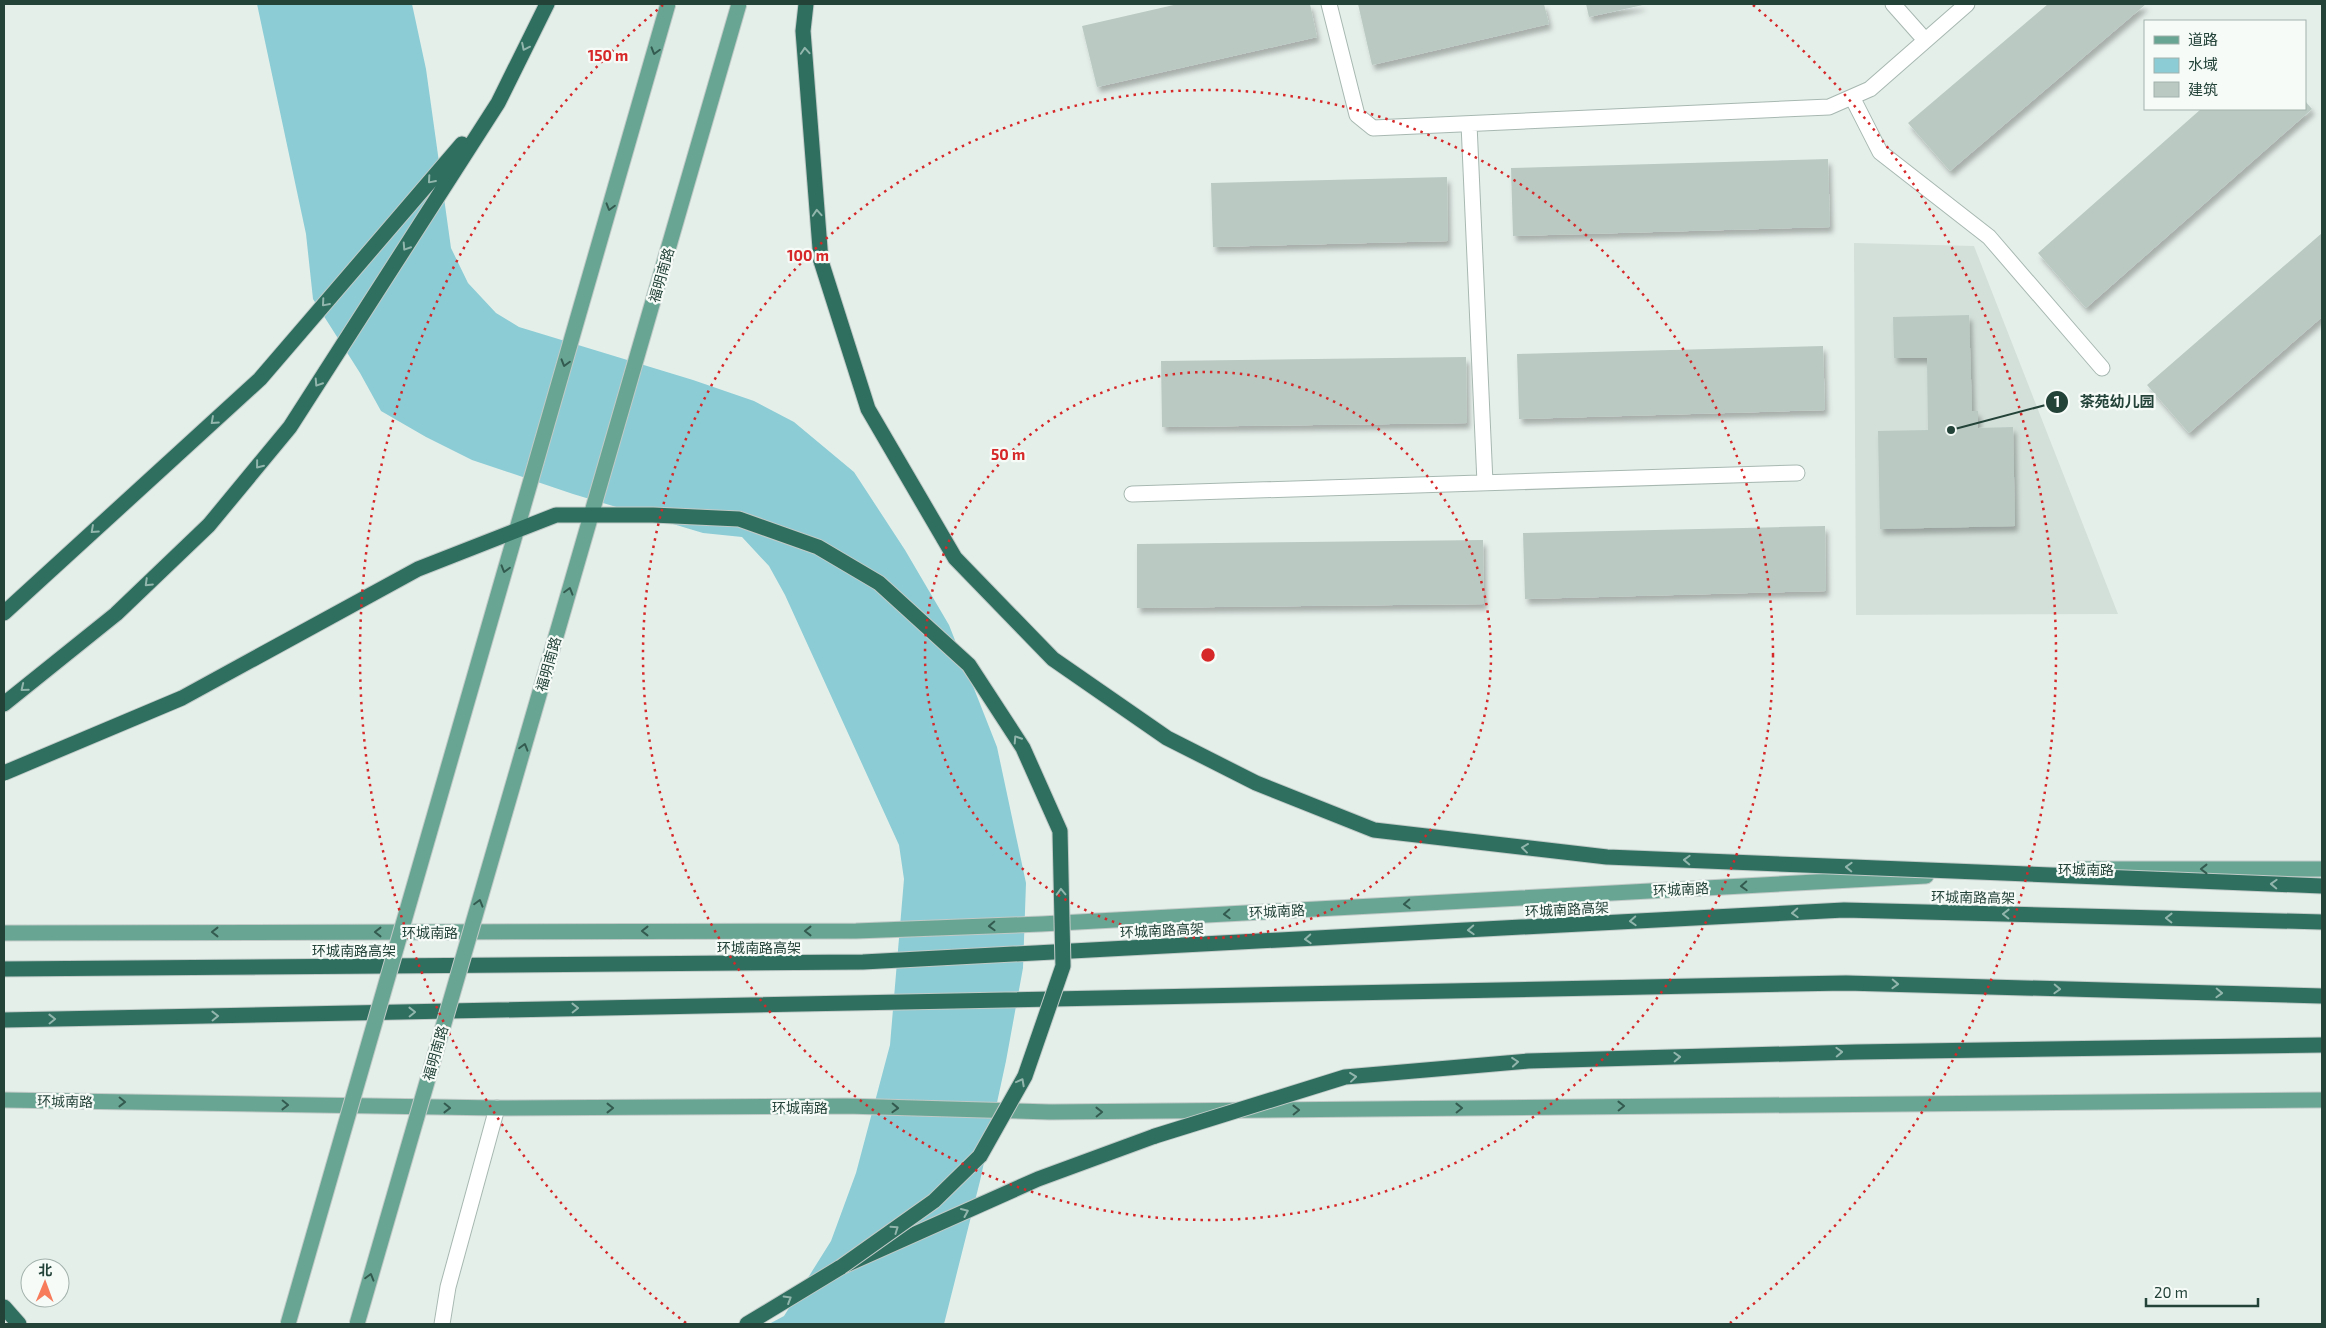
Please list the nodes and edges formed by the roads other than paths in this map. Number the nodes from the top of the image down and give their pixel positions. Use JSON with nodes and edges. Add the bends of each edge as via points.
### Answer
{"nodes":[{"id":1,"x":547,"y":4,"type":"edge"},
{"id":2,"x":668,"y":4,"type":"edge"},
{"id":3,"x":739,"y":4,"type":"edge"},
{"id":4,"x":806,"y":4,"type":"edge"},
{"id":5,"x":1329,"y":4,"type":"edge"},
{"id":6,"x":1893,"y":4,"type":"edge"},
{"id":7,"x":1967,"y":4,"type":"edge"},
{"id":8,"x":1925,"y":40,"type":"junction"},
{"id":9,"x":1852,"y":97,"type":"junction"},
{"id":10,"x":498,"y":103,"type":"junction"},
{"id":11,"x":1469,"y":124,"type":"junction"},
{"id":12,"x":2102,"y":368,"type":"dead end"},
{"id":13,"x":1797,"y":473,"type":"dead end"},
{"id":14,"x":1485,"y":483,"type":"junction"},
{"id":15,"x":1132,"y":494,"type":"dead end"},
{"id":16,"x":4,"y":613,"type":"edge"},
{"id":17,"x":4,"y":704,"type":"edge"},
{"id":18,"x":4,"y":773,"type":"edge"},
{"id":19,"x":2322,"y":869,"type":"edge"},
{"id":20,"x":2322,"y":886,"type":"edge"},
{"id":21,"x":2322,"y":922,"type":"edge"},
{"id":22,"x":4,"y":933,"type":"edge"},
{"id":23,"x":4,"y":969,"type":"edge"},
{"id":24,"x":2322,"y":996,"type":"edge"},
{"id":25,"x":4,"y":1020,"type":"edge"},
{"id":26,"x":2322,"y":1046,"type":"edge"},
{"id":27,"x":4,"y":1100,"type":"edge"},
{"id":28,"x":2322,"y":1100,"type":"edge"},
{"id":29,"x":497,"y":1108,"type":"junction"},
{"id":30,"x":841,"y":1267,"type":"junction"},
{"id":31,"x":4,"y":1307,"type":"edge"},
{"id":32,"x":19,"y":1324,"type":"edge"},
{"id":33,"x":288,"y":1324,"type":"edge"},
{"id":34,"x":357,"y":1324,"type":"edge"},
{"id":35,"x":442,"y":1324,"type":"edge"},
{"id":36,"x":747,"y":1324,"type":"edge"}],
"edges":[{"from":1,"to":10,"type":"highway","one_way":true},
{"from":2,"to":33,"type":"main road","one_way":true,"bridge":true},
{"from":34,"to":3,"type":"main road","name":"福明南路","one_way":true,"bridge":true},
{"from":20,"to":4,"type":"highway","one_way":true,"bridge":true,"via":[[1607,857],[1374,830],[1256,783],[1167,738],[1053,659],[955,558],[868,409],[821,261],[803,31]]},
{"from":5,"to":11,"type":"street","via":[[1357,114],[1374,128]]},
{"from":6,"to":8,"type":"street"},
{"from":7,"to":8,"type":"street"},
{"from":8,"to":9,"type":"street","via":[[1870,89]]},
{"from":9,"to":11,"type":"street","via":[[1829,107]]},
{"from":9,"to":12,"type":"street","via":[[1880,152],[1989,237]]},
{"from":10,"to":16,"type":"highway","one_way":true,"via":[[260,379]]},
{"from":10,"to":17,"type":"highway","one_way":true,"via":[[290,427],[210,525],[116,614]]},
{"from":11,"to":14,"type":"street"},
{"from":13,"to":14,"type":"street"},
{"from":14,"to":15,"type":"street"},
{"from":30,"to":18,"type":"highway","one_way":true,"bridge":true,"via":[[934,1201],[980,1156],[1025,1076],[1063,966],[1060,831],[1023,748],[969,665],[879,583],[818,548],[739,519],[653,514],[556,515],[418,569],[182,698]]},
{"from":19,"to":22,"type":"main road","name":"环城南路","one_way":true,"via":[[2035,870],[1041,924],[856,931]]},
{"from":21,"to":23,"type":"highway","name":"环城南路高架","one_way":true,"bridge":true,"via":[[1844,910],[863,962]]},
{"from":25,"to":24,"type":"highway","one_way":true,"bridge":true,"via":[[1846,983]]},
{"from":30,"to":26,"type":"highway","one_way":true,"bridge":true,"via":[[1038,1179],[1155,1136],[1345,1077],[1538,1061],[1856,1052]]},
{"from":27,"to":29,"type":"main road","name":"环城南路","one_way":true},
{"from":29,"to":28,"type":"main road","name":"环城南路","one_way":true,"via":[[846,1106],[1050,1112]]},
{"from":29,"to":35,"type":"street","via":[[448,1287]]},
{"from":36,"to":30,"type":"highway","one_way":true},
{"from":31,"to":32,"type":"highway"}]}
